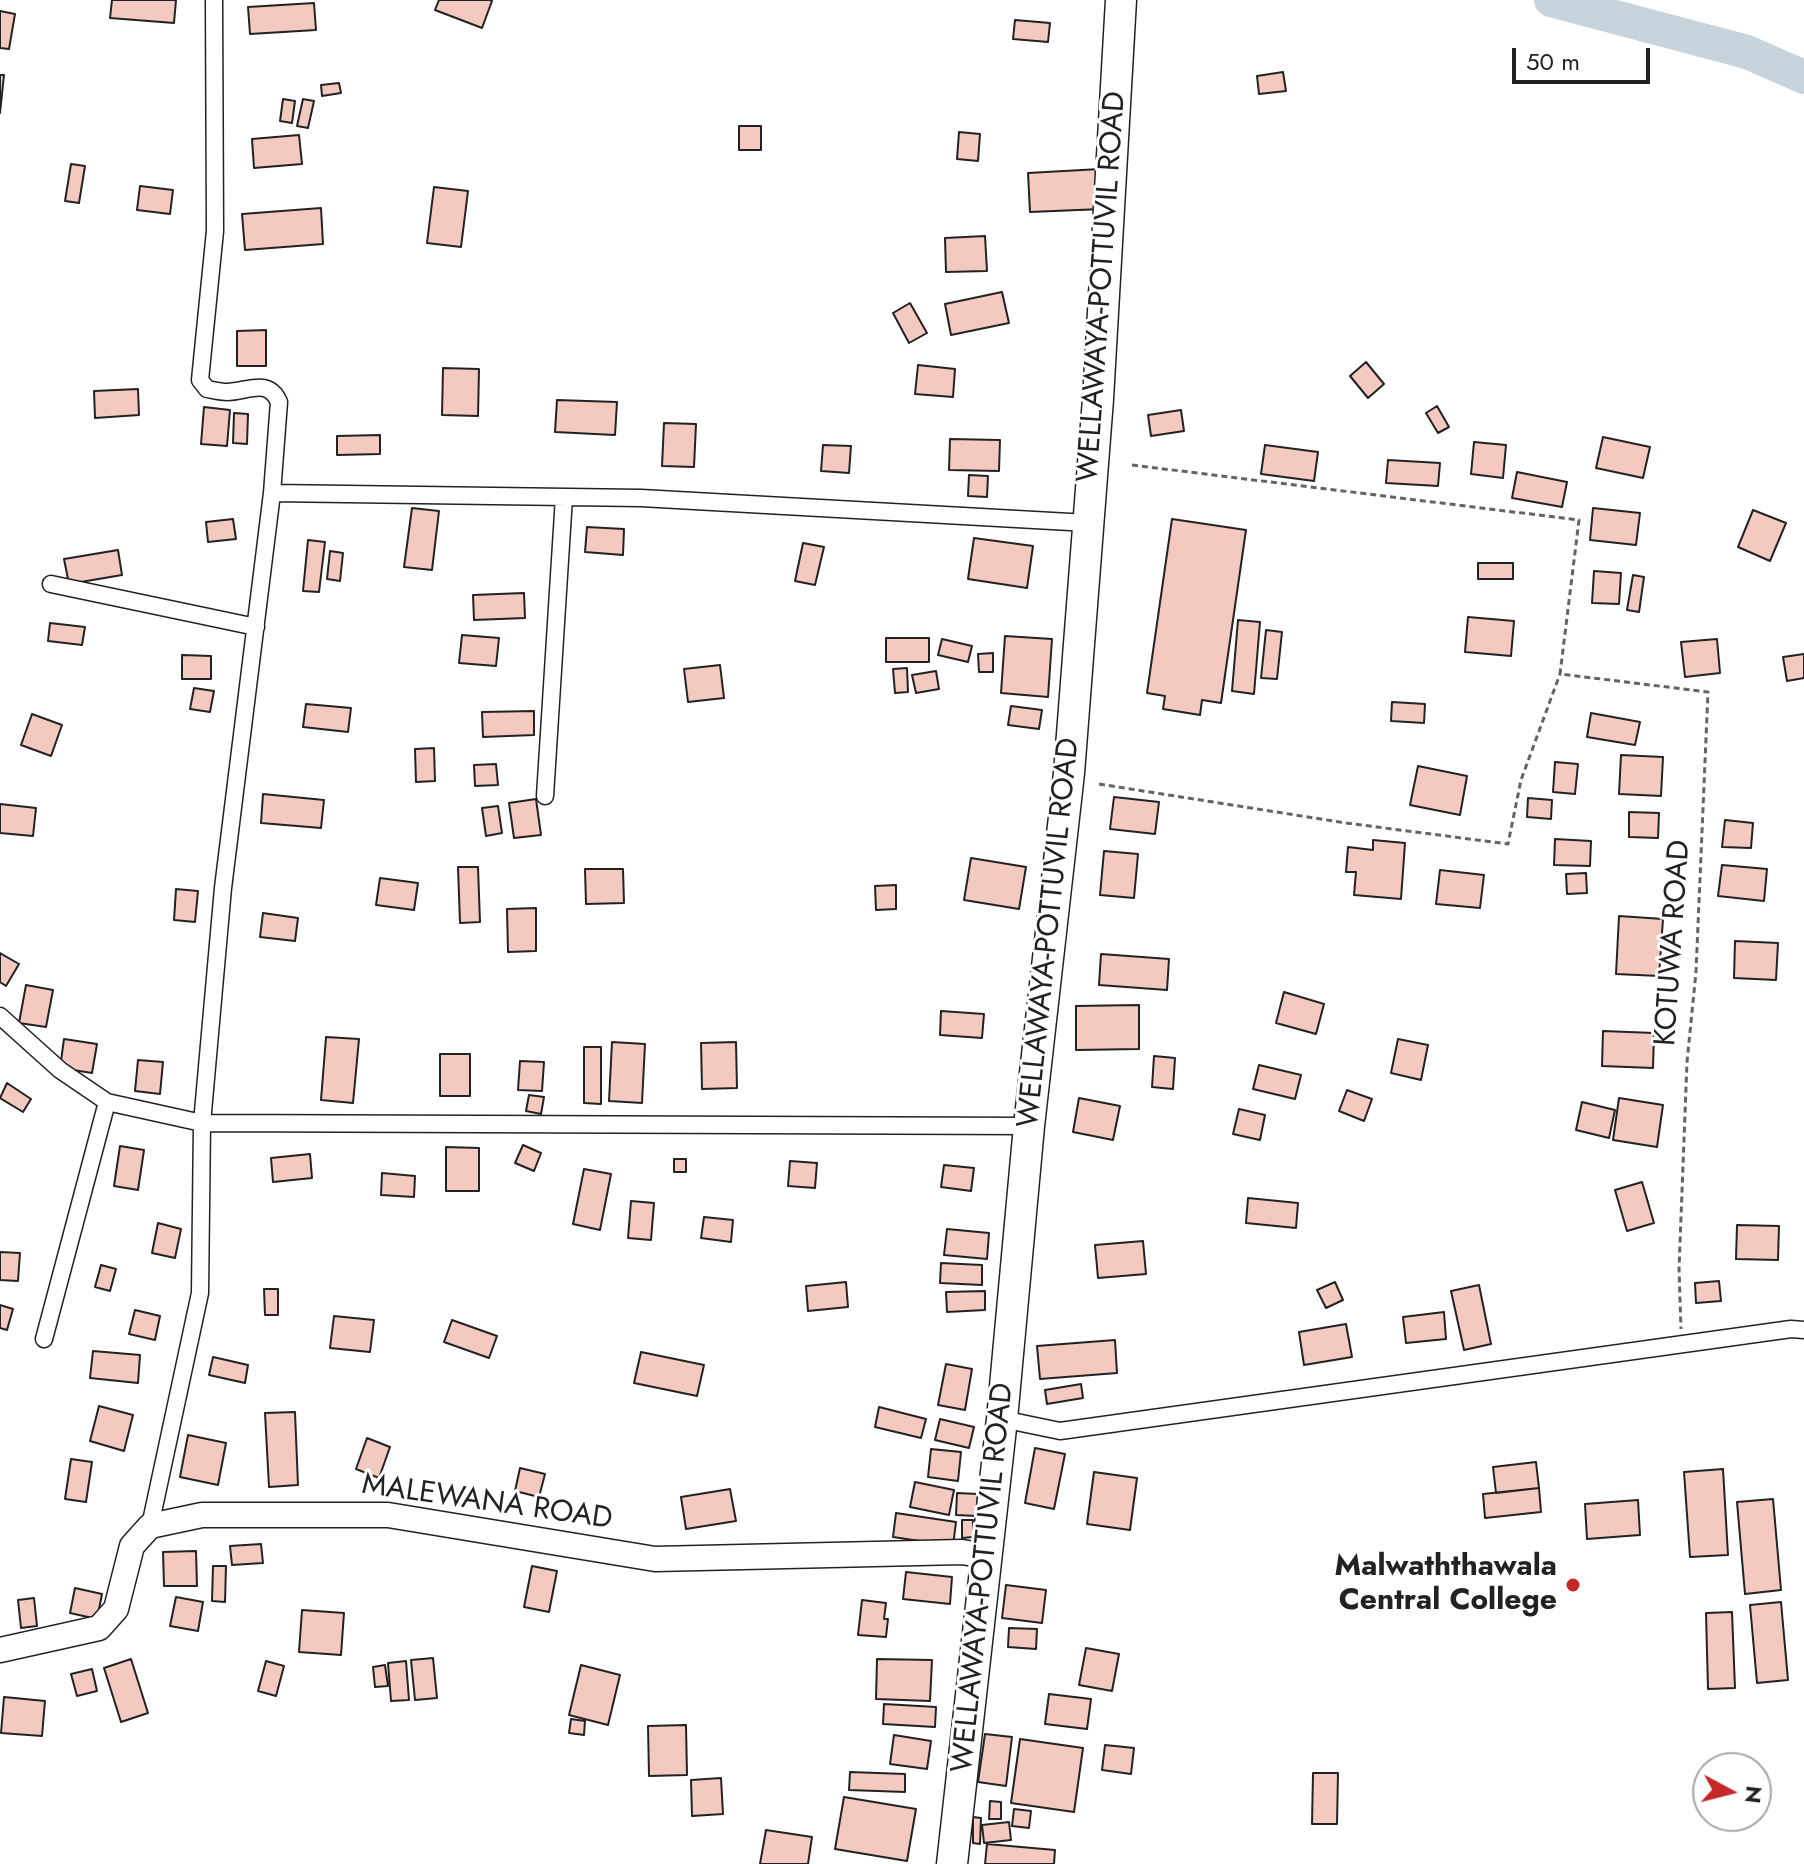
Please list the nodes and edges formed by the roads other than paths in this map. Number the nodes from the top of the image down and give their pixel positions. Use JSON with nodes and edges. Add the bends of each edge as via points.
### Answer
{"nodes":[{"id":1,"x":214,"y":0,"type":"edge"},
{"id":2,"x":1121,"y":0,"type":"edge"},
{"id":3,"x":272,"y":493,"type":"junction"},
{"id":4,"x":564,"y":497,"type":"junction"},
{"id":5,"x":1088,"y":523,"type":"junction"},
{"id":6,"x":51,"y":584,"type":"dead end"},
{"id":7,"x":256,"y":627,"type":"junction"},
{"id":8,"x":545,"y":796,"type":"dead end"},
{"id":9,"x":0,"y":1016,"type":"edge"},
{"id":10,"x":107,"y":1102,"type":"junction"},
{"id":11,"x":202,"y":1123,"type":"junction"},
{"id":12,"x":1029,"y":1126,"type":"junction"},
{"id":13,"x":1804,"y":1330,"type":"edge"},
{"id":14,"x":44,"y":1339,"type":"dead end"},
{"id":15,"x":1002,"y":1419,"type":"junction"},
{"id":16,"x":150,"y":1526,"type":"junction"},
{"id":17,"x":986,"y":1556,"type":"junction"},
{"id":18,"x":0,"y":1650,"type":"edge"},
{"id":19,"x":952,"y":1864,"type":"edge"}],
"edges":[{"from":1,"to":3,"type":"street","via":[[215,231],[200,380],[207,389],[227,392],[263,386],[275,393],[279,402]]},
{"from":2,"to":5,"type":"highway","name":"WELLAWAYA-POTTUVIL ROAD"},
{"from":3,"to":4,"type":"street"},
{"from":3,"to":7,"type":"street"},
{"from":4,"to":5,"type":"street"},
{"from":4,"to":8,"type":"street"},
{"from":5,"to":12,"type":"highway","name":"WELLAWAYA-POTTUVIL ROAD","via":[[1069,773]]},
{"from":6,"to":7,"type":"street"},
{"from":7,"to":11,"type":"street","via":[[223,888]]},
{"from":9,"to":10,"type":"street","via":[[60,1070]]},
{"from":10,"to":11,"type":"street"},
{"from":10,"to":14,"type":"street"},
{"from":11,"to":12,"type":"street"},
{"from":11,"to":16,"type":"street","via":[[200,1293]]},
{"from":12,"to":15,"type":"highway","name":"WELLAWAYA-POTTUVIL ROAD"},
{"from":13,"to":15,"type":"street","via":[[1060,1431]]},
{"from":15,"to":17,"type":"highway","name":"WELLAWAYA-POTTUVIL ROAD"},
{"from":16,"to":17,"type":"street","name":"MALEWANA ROAD","via":[[202,1515],[388,1515],[655,1559],[962,1552]]},
{"from":16,"to":18,"type":"street","via":[[132,1546],[116,1609],[99,1628]]},
{"from":17,"to":19,"type":"highway","name":"WELLAWAYA-POTTUVIL ROAD"}]}
